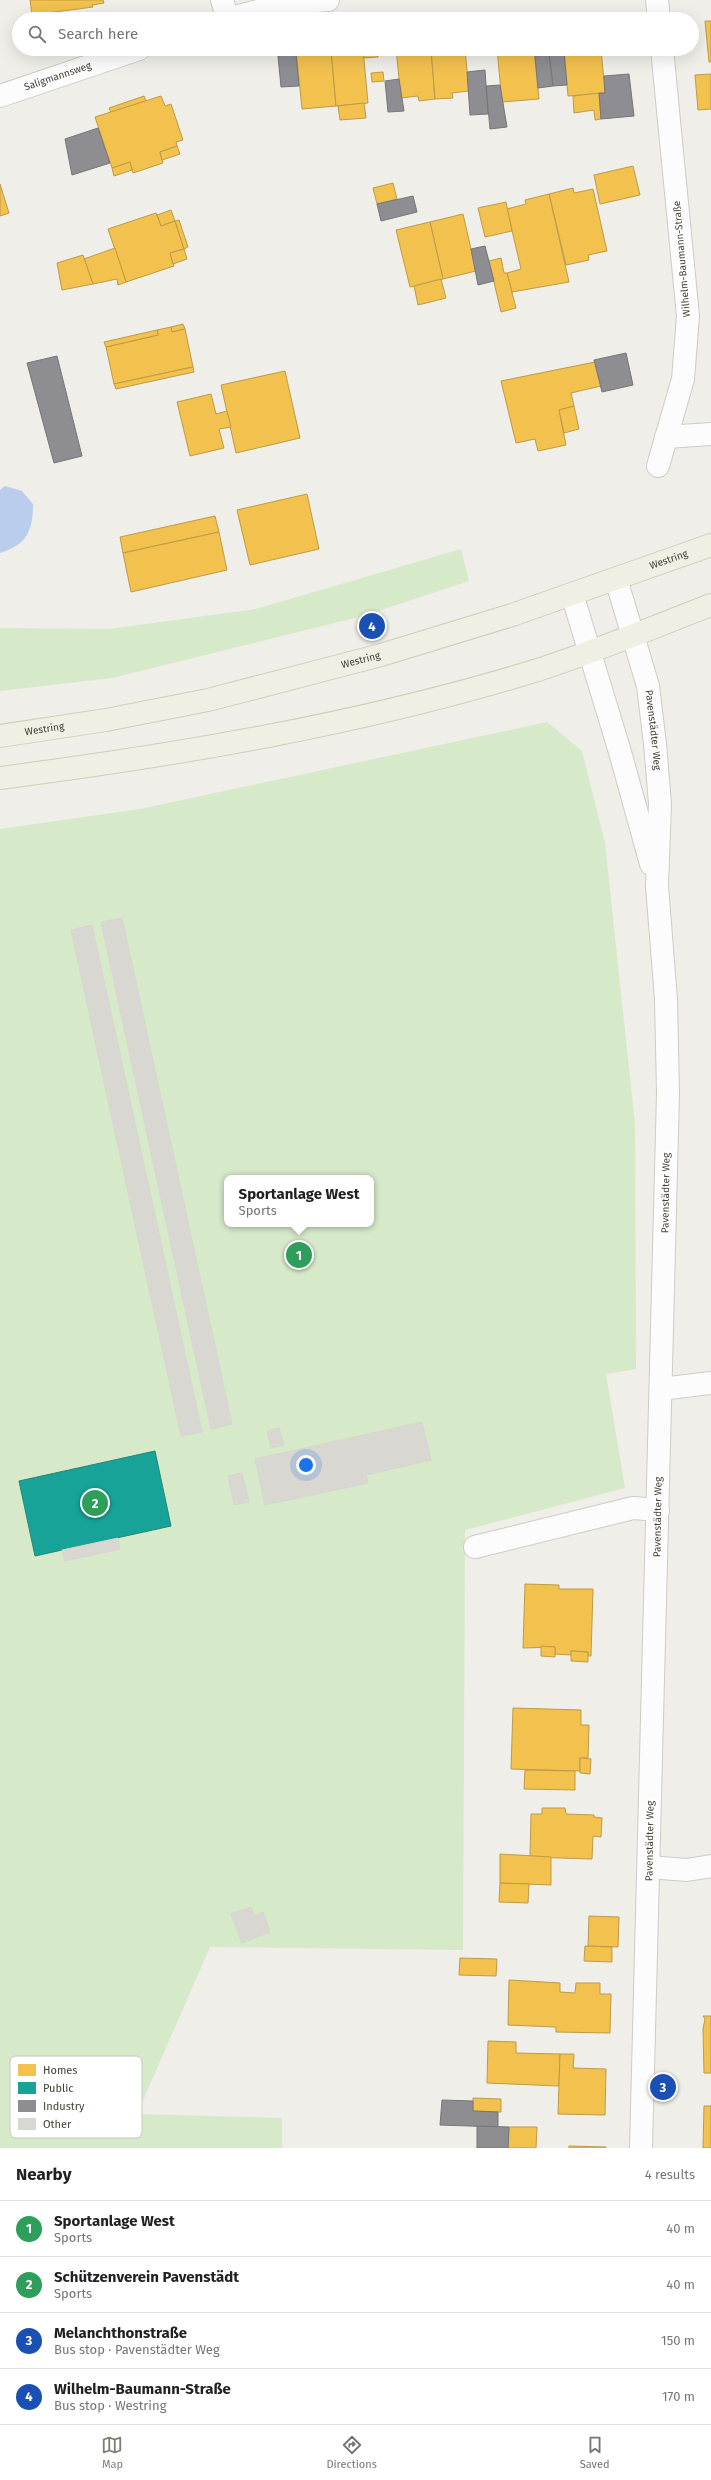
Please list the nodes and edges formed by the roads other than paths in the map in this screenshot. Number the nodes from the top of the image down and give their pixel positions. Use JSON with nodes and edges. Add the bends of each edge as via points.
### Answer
{"nodes":[{"id":1,"x":222,"y":0,"type":"edge"},
{"id":2,"x":328,"y":0,"type":"edge"},
{"id":3,"x":657,"y":0,"type":"edge"},
{"id":4,"x":226,"y":12,"type":"edge"},
{"id":5,"x":255,"y":12,"type":"edge"},
{"id":6,"x":658,"y":12,"type":"edge"},
{"id":7,"x":118,"y":56,"type":"edge"},
{"id":8,"x":663,"y":56,"type":"edge"},
{"id":9,"x":0,"y":96,"type":"edge"},
{"id":10,"x":711,"y":434,"type":"edge"},
{"id":11,"x":666,"y":437,"type":"junction"},
{"id":12,"x":658,"y":466,"type":"dead end"},
{"id":13,"x":711,"y":545,"type":"edge"},
{"id":14,"x":616,"y":579,"type":"junction"},
{"id":15,"x":572,"y":594,"type":"junction"},
{"id":16,"x":711,"y":605,"type":"edge"},
{"id":17,"x":633,"y":634,"type":"junction"},
{"id":18,"x":589,"y":650,"type":"junction"},
{"id":19,"x":0,"y":736,"type":"edge"},
{"id":20,"x":0,"y":778,"type":"edge"},
{"id":21,"x":657,"y":886,"type":"junction"},
{"id":22,"x":711,"y":1383,"type":"edge"},
{"id":23,"x":661,"y":1389,"type":"junction"},
{"id":24,"x":658,"y":1510,"type":"junction"},
{"id":25,"x":475,"y":1547,"type":"dead end"},
{"id":26,"x":711,"y":1866,"type":"edge"},
{"id":27,"x":650,"y":1867,"type":"junction"},
{"id":28,"x":641,"y":2148,"type":"edge"}],
"edges":[{"from":1,"to":4,"type":"street"},
{"from":2,"to":5,"type":"street","via":[[289,3]]},
{"from":3,"to":6,"type":"street"},
{"from":7,"to":9,"type":"street","name":"Saligmannsweg"},
{"from":8,"to":11,"type":"street","name":"Wilhelm-Baumann-Straße","via":[[688,316],[683,379]]},
{"from":10,"to":11,"type":"street"},
{"from":11,"to":12,"type":"street","name":"Wilhelm-Baumann-Straße"},
{"from":13,"to":14,"type":"main road","name":"Westring"},
{"from":14,"to":15,"type":"main road","name":"Westring"},
{"from":14,"to":17,"type":"street","name":"Pavenstädter Weg"},
{"from":15,"to":18,"type":"street","name":"Pavenstädter Weg"},
{"from":15,"to":19,"type":"main road","name":"Westring","via":[[381,655],[208,700],[106,720]]},
{"from":16,"to":17,"type":"main road"},
{"from":17,"to":18,"type":"main road"},
{"from":17,"to":21,"type":"street","name":"Pavenstädter Weg","via":[[648,686],[655,744],[660,803]]},
{"from":18,"to":20,"type":"main road","via":[[529,672],[394,708],[216,746],[110,764]]},
{"from":18,"to":21,"type":"street","name":"Pavenstädter Weg"},
{"from":21,"to":23,"type":"street","name":"Pavenstädter Weg","via":[[666,999],[668,1093]]},
{"from":22,"to":23,"type":"street"},
{"from":23,"to":24,"type":"street","name":"Pavenstädter Weg"},
{"from":24,"to":25,"type":"street","via":[[633,1508]]},
{"from":24,"to":27,"type":"street","name":"Pavenstädter Weg"},
{"from":26,"to":27,"type":"street","via":[[687,1870]]},
{"from":27,"to":28,"type":"street","name":"Pavenstädter Weg"}]}
